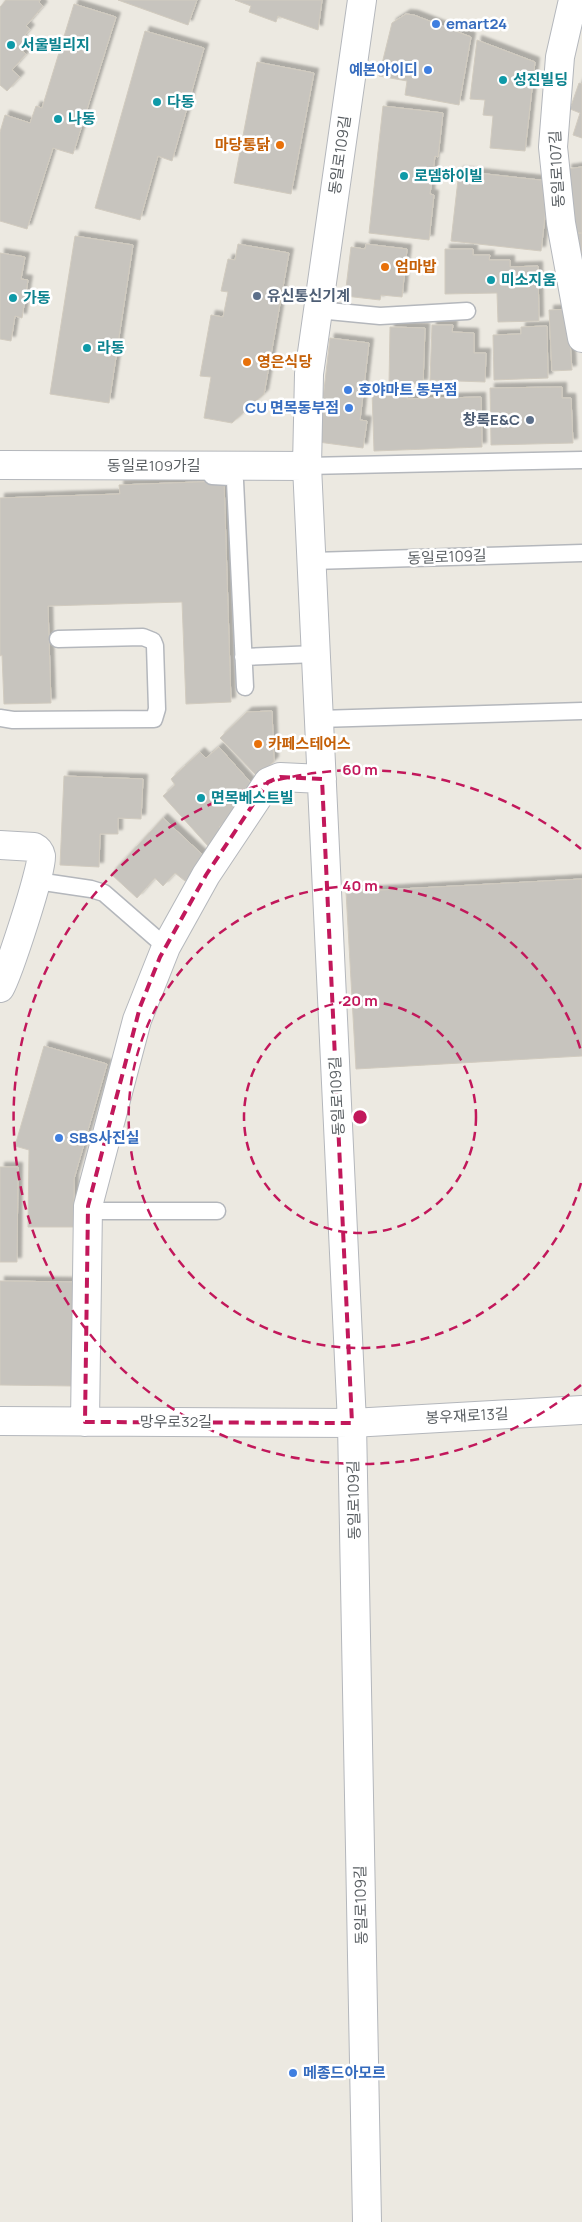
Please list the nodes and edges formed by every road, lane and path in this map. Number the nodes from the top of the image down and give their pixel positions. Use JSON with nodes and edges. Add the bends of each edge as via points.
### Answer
{"nodes":[{"id":1,"x":362,"y":0,"type":"edge"},
{"id":2,"x":573,"y":0,"type":"edge"},
{"id":3,"x":318,"y":310,"type":"junction"},
{"id":4,"x":467,"y":311,"type":"dead end"},
{"id":5,"x":582,"y":338,"type":"edge"},
{"id":6,"x":582,"y":460,"type":"edge"},
{"id":7,"x":0,"y":465,"type":"edge"},
{"id":8,"x":307,"y":466,"type":"junction"},
{"id":9,"x":0,"y":477,"type":"edge"},
{"id":10,"x":582,"y":553,"type":"edge"},
{"id":11,"x":312,"y":561,"type":"junction"},
{"id":12,"x":58,"y":639,"type":"dead end"},
{"id":13,"x":316,"y":654,"type":"junction"},
{"id":14,"x":243,"y":657,"type":"junction"},
{"id":15,"x":245,"y":686,"type":"dead end"},
{"id":16,"x":582,"y":711,"type":"edge"},
{"id":17,"x":0,"y":718,"type":"edge"},
{"id":18,"x":319,"y":719,"type":"junction"},
{"id":19,"x":322,"y":779,"type":"junction"},
{"id":20,"x":0,"y":845,"type":"edge"},
{"id":21,"x":37,"y":881,"type":"junction"},
{"id":22,"x":166,"y":946,"type":"junction"},
{"id":23,"x":0,"y":988,"type":"edge"},
{"id":24,"x":87,"y":1211,"type":"junction"},
{"id":25,"x":217,"y":1211,"type":"dead end"},
{"id":26,"x":582,"y":1410,"type":"edge"},
{"id":27,"x":0,"y":1421,"type":"edge"},
{"id":28,"x":85,"y":1422,"type":"junction"},
{"id":29,"x":352,"y":1423,"type":"junction"},
{"id":30,"x":367,"y":2222,"type":"edge"}],
"edges":[{"from":1,"to":3,"type":"street","name":"동일로109길"},
{"from":2,"to":5,"type":"street","name":"동일로107길","via":[[560,57],[553,147],[561,223]]},
{"from":3,"to":4,"type":"lane","via":[[380,316]]},
{"from":3,"to":8,"type":"street","name":"동일로109길","via":[[309,374]]},
{"from":6,"to":8,"type":"lane"},
{"from":7,"to":8,"type":"street","name":"동일로109가길"},
{"from":8,"to":11,"type":"street","name":"동일로109길"},
{"from":9,"to":14,"type":"lane","via":[[230,477],[236,488]]},
{"from":10,"to":11,"type":"lane","name":"동일로109길"},
{"from":11,"to":13,"type":"street","name":"동일로109길"},
{"from":12,"to":17,"type":"lane","via":[[143,638],[153,641],[156,646],[157,709],[154,718]]},
{"from":13,"to":14,"type":"lane"},
{"from":13,"to":18,"type":"street","name":"동일로109길"},
{"from":14,"to":15,"type":"lane"},
{"from":16,"to":18,"type":"lane"},
{"from":18,"to":19,"type":"street","name":"동일로109길"},
{"from":19,"to":22,"type":"street","via":[[280,778],[268,782],[209,870]]},
{"from":19,"to":29,"type":"street","name":"동일로109길"},
{"from":20,"to":21,"type":"street","via":[[28,846],[38,850],[41,856]]},
{"from":21,"to":22,"type":"lane","via":[[104,893]]},
{"from":21,"to":23,"type":"street"},
{"from":22,"to":24,"type":"street","via":[[140,1007]]},
{"from":24,"to":25,"type":"lane"},
{"from":24,"to":28,"type":"street"},
{"from":26,"to":29,"type":"street","name":"봉우재로13길"},
{"from":27,"to":28,"type":"street","name":"망우로32길"},
{"from":28,"to":29,"type":"street","name":"망우로32길"},
{"from":29,"to":30,"type":"street","name":"동일로109길"}]}
